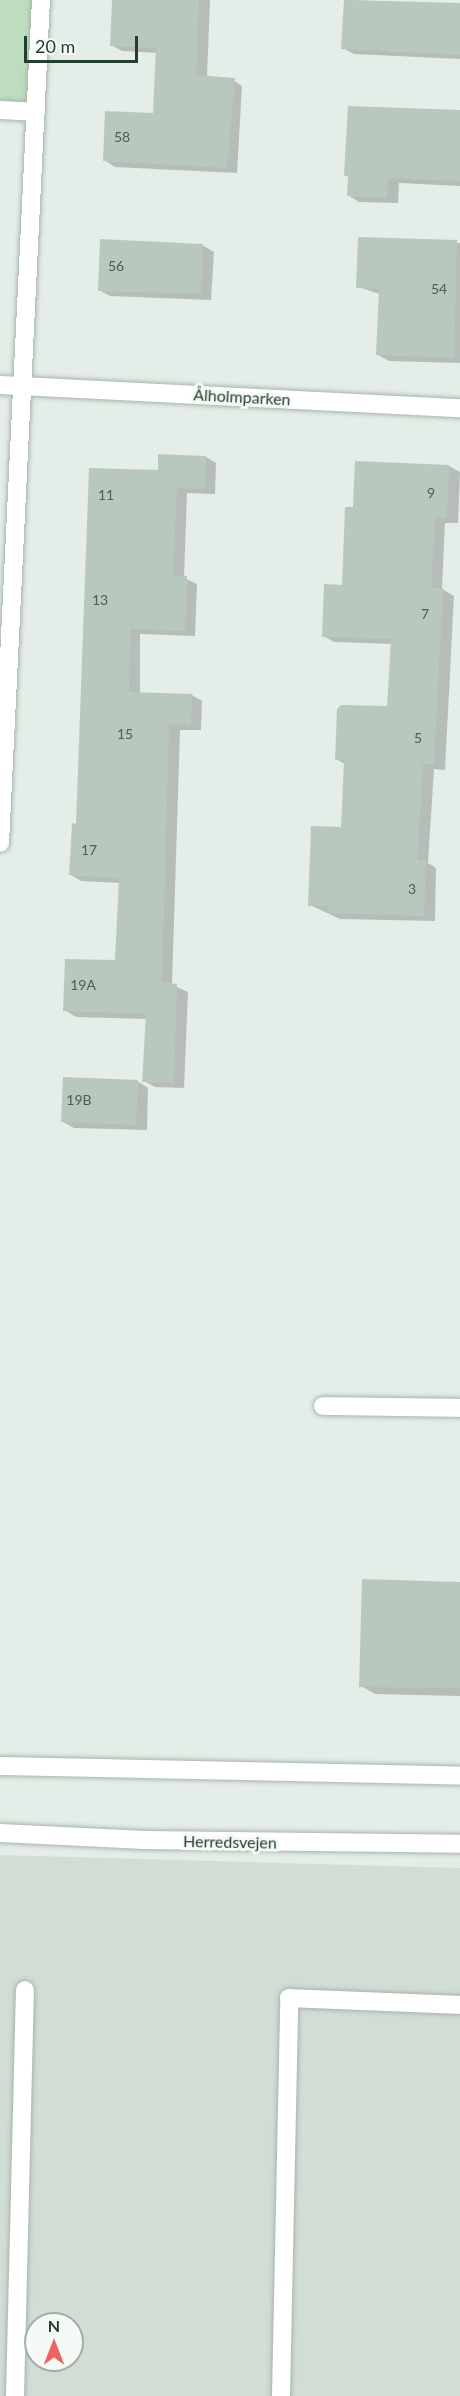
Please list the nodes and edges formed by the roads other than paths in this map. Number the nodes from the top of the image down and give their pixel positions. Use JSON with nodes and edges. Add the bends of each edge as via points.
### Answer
{"nodes":[{"id":1,"x":41,"y":0,"type":"edge"},
{"id":2,"x":0,"y":110,"type":"edge"},
{"id":3,"x":36,"y":112,"type":"junction"},
{"id":4,"x":0,"y":386,"type":"edge"},
{"id":5,"x":24,"y":387,"type":"junction"},
{"id":6,"x":460,"y":408,"type":"edge"},
{"id":7,"x":4,"y":668,"type":"edge"},
{"id":8,"x":0,"y":843,"type":"edge"},
{"id":9,"x":323,"y":1406,"type":"dead end"},
{"id":10,"x":460,"y":1408,"type":"edge"},
{"id":11,"x":0,"y":1766,"type":"edge"},
{"id":12,"x":460,"y":1776,"type":"edge"},
{"id":13,"x":0,"y":1833,"type":"edge"},
{"id":14,"x":460,"y":1844,"type":"edge"},
{"id":15,"x":25,"y":1990,"type":"dead end"},
{"id":16,"x":460,"y":2005,"type":"edge"},
{"id":17,"x":15,"y":2396,"type":"edge"},
{"id":18,"x":281,"y":2396,"type":"edge"}],
"edges":[{"from":1,"to":3,"type":"street"},
{"from":2,"to":3,"type":"street"},
{"from":3,"to":5,"type":"street"},
{"from":4,"to":5,"type":"street","name":"Ålholmparken"},
{"from":5,"to":6,"type":"street","name":"Ålholmparken"},
{"from":5,"to":7,"type":"street"},
{"from":7,"to":8,"type":"street"},
{"from":9,"to":10,"type":"street"},
{"from":11,"to":12,"type":"street"},
{"from":13,"to":14,"type":"street","name":"Herredsvejen","via":[[145,1840]]},
{"from":15,"to":17,"type":"street"},
{"from":16,"to":18,"type":"street","via":[[289,1998]]}]}
